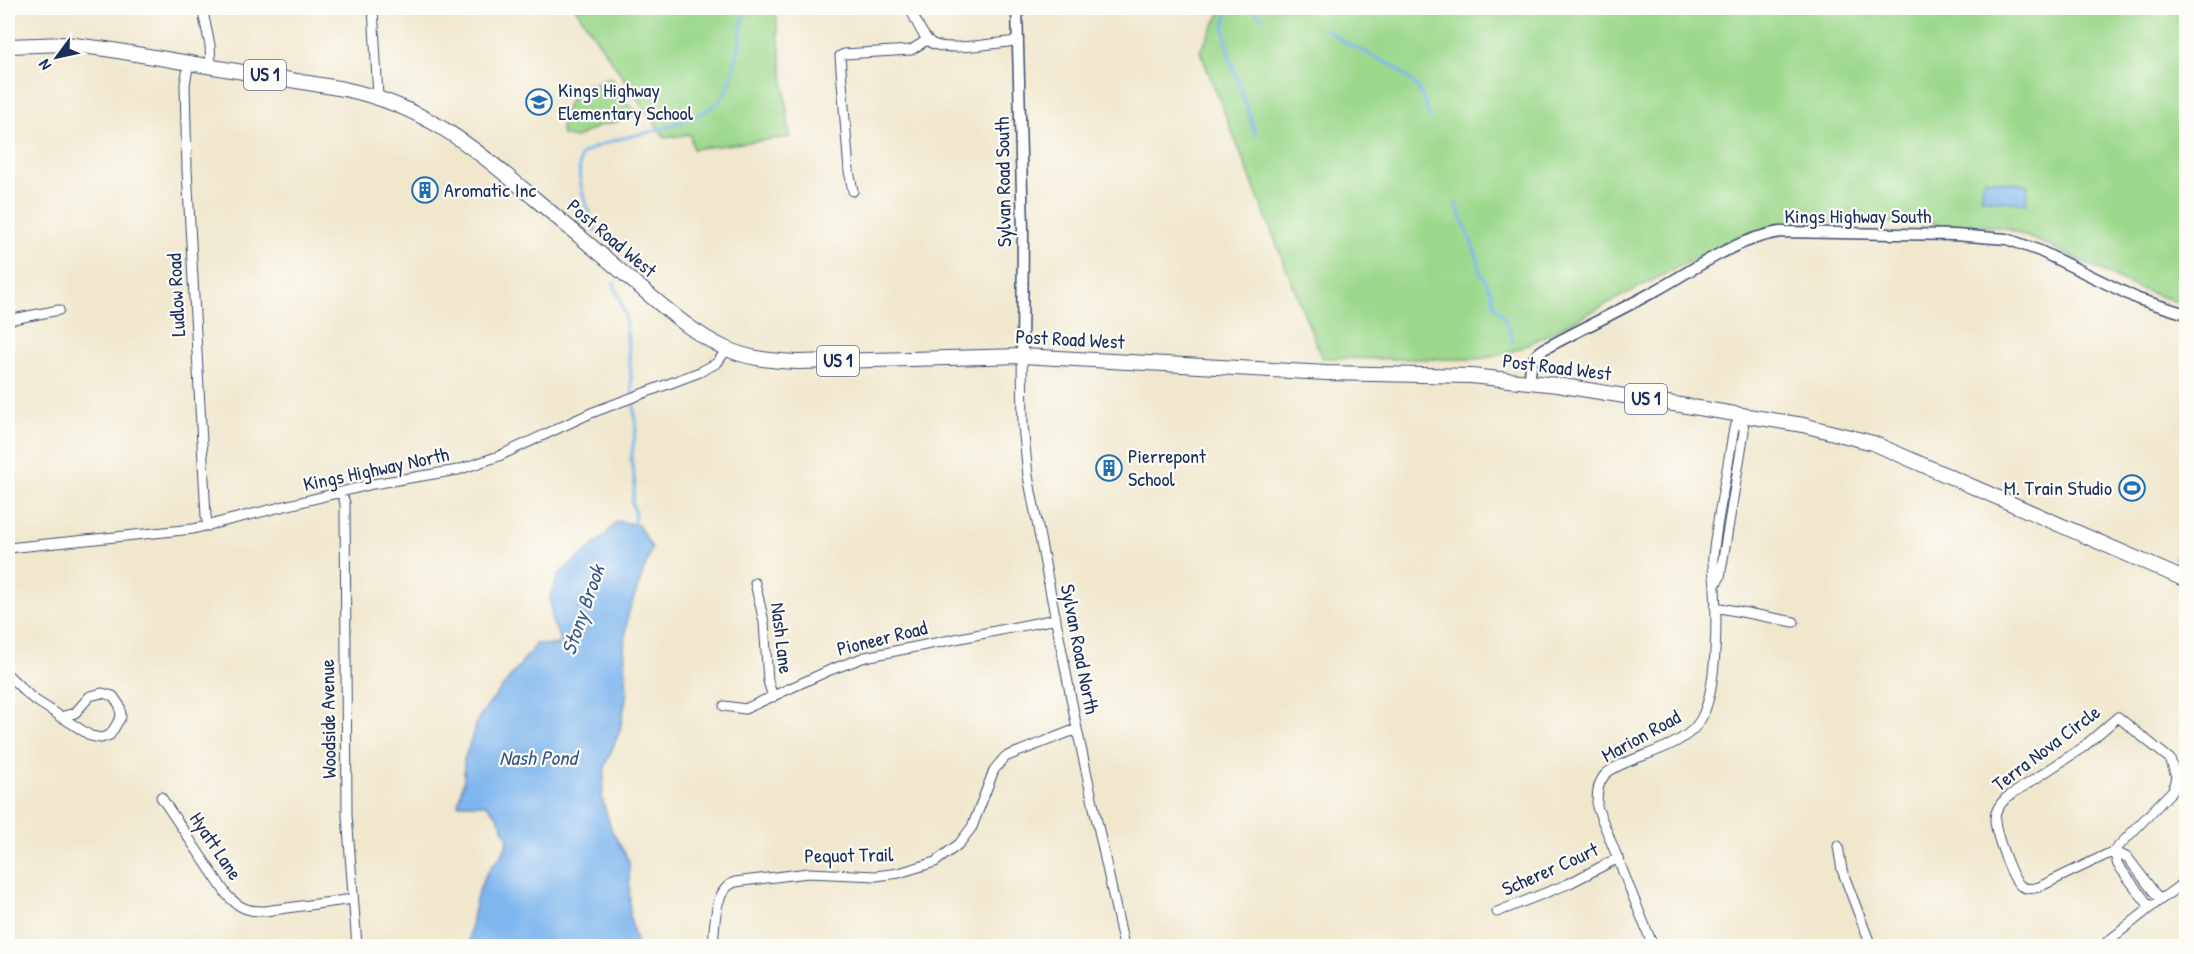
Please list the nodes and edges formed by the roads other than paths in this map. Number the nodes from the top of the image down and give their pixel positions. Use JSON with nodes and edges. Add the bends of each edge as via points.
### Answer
{"nodes":[{"id":1,"x":202,"y":8,"type":"edge"},
{"id":2,"x":373,"y":8,"type":"edge"},
{"id":3,"x":910,"y":8,"type":"edge"},
{"id":4,"x":1017,"y":8,"type":"edge"},
{"id":5,"x":927,"y":40,"type":"junction"},
{"id":6,"x":1018,"y":41,"type":"junction"},
{"id":7,"x":8,"y":46,"type":"edge"},
{"id":8,"x":189,"y":62,"type":"junction"},
{"id":9,"x":211,"y":66,"type":"junction"},
{"id":10,"x":378,"y":97,"type":"junction"},
{"id":11,"x":854,"y":191,"type":"dead end"},
{"id":12,"x":59,"y":310,"type":"dead end"},
{"id":13,"x":2187,"y":314,"type":"edge"},
{"id":14,"x":8,"y":320,"type":"edge"},
{"id":15,"x":727,"y":349,"type":"junction"},
{"id":16,"x":1022,"y":356,"type":"junction"},
{"id":17,"x":1530,"y":381,"type":"junction"},
{"id":18,"x":1742,"y":415,"type":"junction"},
{"id":19,"x":341,"y":492,"type":"junction"},
{"id":20,"x":208,"y":526,"type":"junction"},
{"id":21,"x":8,"y":548,"type":"edge"},
{"id":22,"x":2187,"y":580,"type":"edge"},
{"id":23,"x":755,"y":583,"type":"dead end"},
{"id":24,"x":1715,"y":607,"type":"junction"},
{"id":25,"x":1056,"y":619,"type":"junction"},
{"id":26,"x":1794,"y":622,"type":"dead end"},
{"id":27,"x":8,"y":675,"type":"edge"},
{"id":28,"x":773,"y":697,"type":"junction"},
{"id":29,"x":724,"y":706,"type":"dead end"},
{"id":30,"x":60,"y":717,"type":"junction"},
{"id":31,"x":1077,"y":729,"type":"junction"},
{"id":32,"x":162,"y":797,"type":"dead end"},
{"id":33,"x":1838,"y":846,"type":"dead end"},
{"id":34,"x":2114,"y":851,"type":"junction"},
{"id":35,"x":1617,"y":858,"type":"junction"},
{"id":36,"x":2187,"y":881,"type":"edge"},
{"id":37,"x":353,"y":899,"type":"junction"},
{"id":38,"x":2160,"y":900,"type":"junction"},
{"id":39,"x":2150,"y":907,"type":"junction"},
{"id":40,"x":1497,"y":912,"type":"dead end"},
{"id":41,"x":357,"y":946,"type":"edge"},
{"id":42,"x":713,"y":946,"type":"edge"},
{"id":43,"x":1124,"y":946,"type":"edge"},
{"id":44,"x":1653,"y":946,"type":"edge"},
{"id":45,"x":1871,"y":946,"type":"edge"},
{"id":46,"x":2102,"y":946,"type":"edge"}],
"edges":[{"from":1,"to":9,"type":"street"},
{"from":2,"to":10,"type":"street"},
{"from":3,"to":5,"type":"street"},
{"from":4,"to":6,"type":"street","name":"Sylvan Road South"},
{"from":5,"to":6,"type":"street","via":[[948,47]]},
{"from":5,"to":11,"type":"street","via":[[911,50],[840,56]]},
{"from":6,"to":16,"type":"street","name":"Sylvan Road South"},
{"from":7,"to":8,"type":"main road","name":"Post Road West","number":"US 1","via":[[66,44]]},
{"from":8,"to":9,"type":"main road","name":"Post Road West","number":"US 1"},
{"from":8,"to":20,"type":"street","name":"Ludlow Road","via":[[185,84],[187,170]]},
{"from":9,"to":10,"type":"main road","name":"Post Road West","number":"US 1"},
{"from":10,"to":15,"type":"main road","name":"Post Road West","number":"US 1","via":[[425,117],[464,141],[658,302]]},
{"from":12,"to":14,"type":"street"},
{"from":13,"to":17,"type":"street","name":"Kings Highway South","via":[[2138,299],[2007,239],[1780,232],[1737,246],[1544,349],[1531,362]]},
{"from":15,"to":16,"type":"main road","name":"Post Road West","number":"US 1","via":[[751,357],[798,362]]},
{"from":15,"to":19,"type":"street","name":"Kings Highway North","via":[[708,368],[562,425],[479,464]]},
{"from":16,"to":17,"type":"main road","name":"Post Road West","number":"US 1"},
{"from":16,"to":25,"type":"street","name":"Sylvan Road North","via":[[1025,458]]},
{"from":17,"to":18,"type":"main road","name":"Post Road West","number":"US 1"},
{"from":18,"to":22,"type":"main road","name":"Post Road West","number":"US 1","via":[[1838,433],[1890,449]]},
{"from":18,"to":24,"type":"street","name":"Marion Road","via":[[1744,431],[1720,577],[1715,585]]},
{"from":19,"to":20,"type":"street","name":"Kings Highway North"},
{"from":19,"to":37,"type":"street","name":"Woodside Avenue","via":[[345,503],[347,815]]},
{"from":20,"to":21,"type":"street","name":"Kings Highway North"},
{"from":23,"to":28,"type":"street","name":"Nash Lane"},
{"from":24,"to":26,"type":"street"},
{"from":24,"to":35,"type":"street","name":"Marion Road","via":[[1713,679],[1700,721],[1677,741],[1605,774],[1599,785],[1597,807]]},
{"from":25,"to":28,"type":"street","name":"Pioneer Road","via":[[865,657]]},
{"from":25,"to":31,"type":"street","name":"Sylvan Road North"},
{"from":27,"to":30,"type":"street"},
{"from":28,"to":29,"type":"street","name":"Pioneer Road","via":[[745,709]]},
{"from":30,"to":30,"type":"street","via":[[101,738],[110,735],[121,717],[113,696],[102,693],[90,696],[75,713]]},
{"from":31,"to":42,"type":"street","name":"Pequot Trail","via":[[1005,757],[994,770],[972,827],[959,844],[935,862],[876,876],[808,873],[728,885],[720,898]]},
{"from":31,"to":43,"type":"street","name":"Sylvan Road North"},
{"from":32,"to":37,"type":"street","name":"Hyatt Lane","via":[[227,895],[239,906],[258,911]]},
{"from":33,"to":45,"type":"street","via":[[1842,870]]},
{"from":34,"to":34,"type":"street","name":"Terra Nova Circle","via":[[2039,887],[2025,888],[2013,874],[1995,820],[2006,798],[2082,748],[2118,717],[2166,756],[2176,776],[2170,795]]},
{"from":34,"to":38,"type":"street","via":[[2128,858]]},
{"from":34,"to":39,"type":"street","via":[[2118,865]]},
{"from":35,"to":40,"type":"street","name":"Scherer Court","via":[[1568,884]]},
{"from":35,"to":44,"type":"street","name":"Marion Road"},
{"from":36,"to":38,"type":"street"},
{"from":37,"to":41,"type":"street","name":"Woodside Avenue"},
{"from":38,"to":39,"type":"street"},
{"from":39,"to":46,"type":"street"}]}
